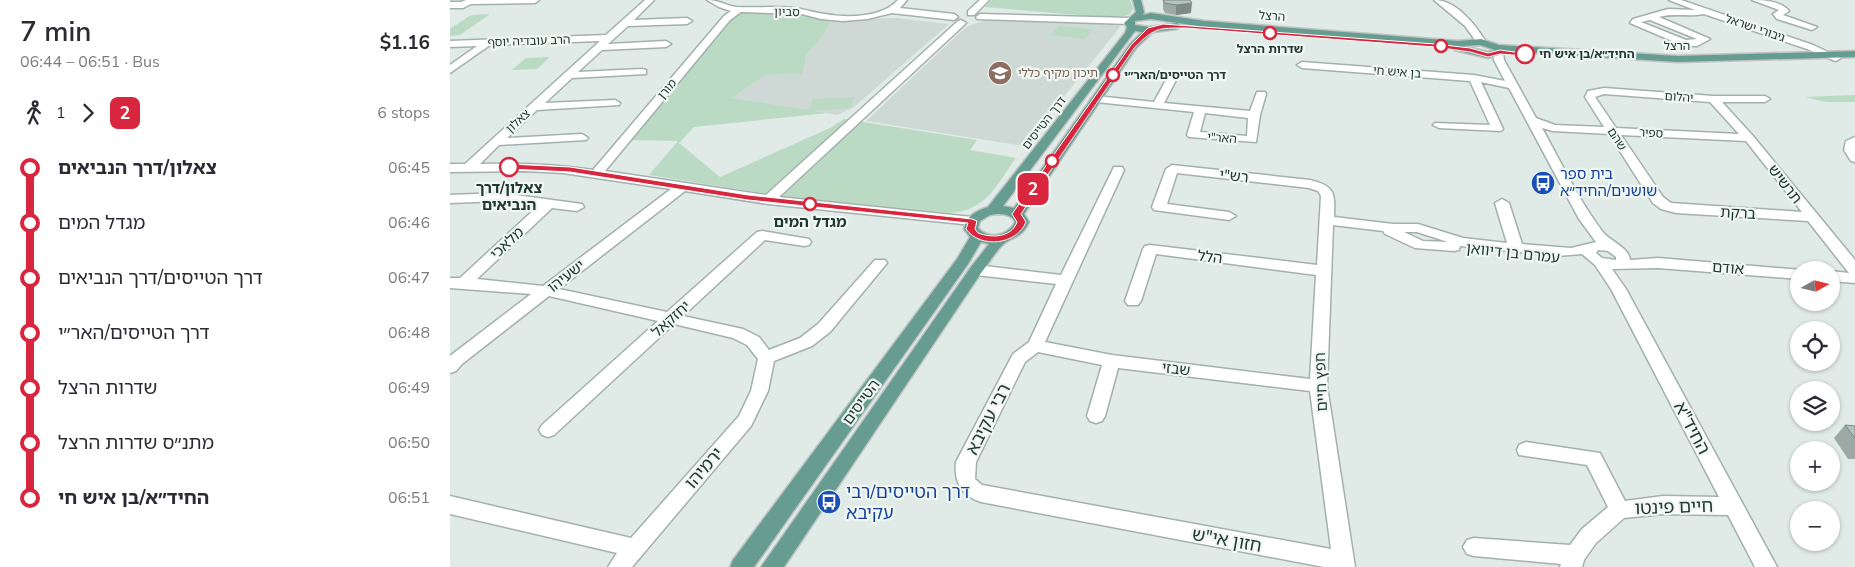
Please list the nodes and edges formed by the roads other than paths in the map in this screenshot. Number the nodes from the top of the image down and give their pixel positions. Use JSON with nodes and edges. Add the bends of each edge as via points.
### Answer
{"nodes":[{"id":1,"x":535,"y":0,"type":"edge"},
{"id":2,"x":650,"y":0,"type":"edge"},
{"id":3,"x":712,"y":0,"type":"edge"},
{"id":4,"x":903,"y":0,"type":"edge"},
{"id":5,"x":985,"y":0,"type":"edge"},
{"id":6,"x":1137,"y":0,"type":"edge"},
{"id":7,"x":1438,"y":0,"type":"edge"},
{"id":8,"x":1673,"y":0,"type":"edge"},
{"id":9,"x":1756,"y":0,"type":"edge"},
{"id":10,"x":472,"y":1,"type":"edge"},
{"id":11,"x":452,"y":4,"type":"edge"},
{"id":12,"x":1151,"y":5,"type":"dead end"},
{"id":13,"x":740,"y":9,"type":"junction"},
{"id":14,"x":892,"y":10,"type":"junction"},
{"id":15,"x":1704,"y":11,"type":"junction"},
{"id":16,"x":975,"y":15,"type":"junction"},
{"id":17,"x":1651,"y":17,"type":"junction"},
{"id":18,"x":958,"y":20,"type":"junction"},
{"id":19,"x":688,"y":21,"type":"dead end"},
{"id":20,"x":1160,"y":21,"type":"junction"},
{"id":21,"x":1133,"y":22,"type":"junction"},
{"id":22,"x":623,"y":23,"type":"junction"},
{"id":23,"x":1812,"y":27,"type":"dead end"},
{"id":24,"x":1150,"y":30,"type":"junction"},
{"id":25,"x":608,"y":38,"type":"junction"},
{"id":26,"x":487,"y":43,"type":"junction"},
{"id":27,"x":450,"y":44,"type":"edge"},
{"id":28,"x":666,"y":44,"type":"dead end"},
{"id":29,"x":597,"y":48,"type":"junction"},
{"id":30,"x":1482,"y":48,"type":"junction"},
{"id":31,"x":1499,"y":51,"type":"junction"},
{"id":32,"x":1855,"y":54,"type":"edge"},
{"id":33,"x":1832,"y":57,"type":"junction"},
{"id":34,"x":1855,"y":58,"type":"edge"},
{"id":35,"x":1302,"y":65,"type":"dead end"},
{"id":36,"x":450,"y":70,"type":"edge"},
{"id":37,"x":642,"y":72,"type":"dead end"},
{"id":38,"x":568,"y":75,"type":"junction"},
{"id":39,"x":1474,"y":78,"type":"junction"},
{"id":40,"x":1171,"y":80,"type":"dead end"},
{"id":41,"x":1500,"y":80,"type":"junction"},
{"id":42,"x":1592,"y":93,"type":"joint"},
{"id":43,"x":1260,"y":94,"type":"dead end"},
{"id":44,"x":1096,"y":99,"type":"junction"},
{"id":45,"x":1713,"y":99,"type":"junction"},
{"id":46,"x":1765,"y":99,"type":"dead end"},
{"id":47,"x":614,"y":103,"type":"dead end"},
{"id":48,"x":1158,"y":106,"type":"junction"},
{"id":49,"x":534,"y":107,"type":"junction"},
{"id":50,"x":1200,"y":110,"type":"junction"},
{"id":51,"x":1254,"y":115,"type":"junction"},
{"id":52,"x":1532,"y":120,"type":"junction"},
{"id":53,"x":1439,"y":125,"type":"dead end"},
{"id":54,"x":1553,"y":128,"type":"junction"},
{"id":55,"x":1612,"y":131,"type":"junction"},
{"id":56,"x":1538,"y":132,"type":"junction"},
{"id":57,"x":582,"y":138,"type":"dead end"},
{"id":58,"x":1749,"y":138,"type":"junction"},
{"id":59,"x":1855,"y":141,"type":"edge"},
{"id":60,"x":496,"y":142,"type":"junction"},
{"id":61,"x":1855,"y":158,"type":"edge"},
{"id":62,"x":450,"y":168,"type":"edge"},
{"id":63,"x":468,"y":168,"type":"junction"},
{"id":64,"x":1118,"y":170,"type":"dead end"},
{"id":65,"x":597,"y":173,"type":"junction"},
{"id":66,"x":682,"y":186,"type":"junction"},
{"id":67,"x":1328,"y":196,"type":"joint"},
{"id":68,"x":768,"y":200,"type":"junction"},
{"id":69,"x":452,"y":201,"type":"edge"},
{"id":70,"x":549,"y":203,"type":"junction"},
{"id":71,"x":1502,"y":203,"type":"dead end"},
{"id":72,"x":1666,"y":206,"type":"joint"},
{"id":73,"x":577,"y":207,"type":"dead end"},
{"id":74,"x":993,"y":210,"type":"junction"},
{"id":75,"x":1017,"y":214,"type":"junction"},
{"id":76,"x":1229,"y":216,"type":"dead end"},
{"id":77,"x":1810,"y":217,"type":"junction"},
{"id":78,"x":1327,"y":220,"type":"junction"},
{"id":79,"x":975,"y":229,"type":"junction"},
{"id":80,"x":1430,"y":238,"type":"junction"},
{"id":81,"x":1000,"y":239,"type":"junction"},
{"id":82,"x":804,"y":242,"type":"dead end"},
{"id":83,"x":1516,"y":248,"type":"junction"},
{"id":84,"x":1594,"y":255,"type":"junction"},
{"id":85,"x":1617,"y":258,"type":"junction"},
{"id":86,"x":880,"y":263,"type":"dead end"},
{"id":87,"x":976,"y":270,"type":"junction"},
{"id":88,"x":1855,"y":270,"type":"edge"},
{"id":89,"x":1324,"y":271,"type":"junction"},
{"id":90,"x":1790,"y":273,"type":"edge"},
{"id":91,"x":1840,"y":277,"type":"edge"},
{"id":92,"x":1855,"y":278,"type":"edge"},
{"id":93,"x":1067,"y":281,"type":"junction"},
{"id":94,"x":457,"y":283,"type":"edge"},
{"id":95,"x":1618,"y":289,"type":"junction"},
{"id":96,"x":547,"y":291,"type":"junction"},
{"id":97,"x":1133,"y":301,"type":"dead end"},
{"id":98,"x":671,"y":318,"type":"junction"},
{"id":99,"x":1034,"y":346,"type":"junction"},
{"id":100,"x":766,"y":358,"type":"junction"},
{"id":101,"x":1112,"y":360,"type":"junction"},
{"id":102,"x":450,"y":367,"type":"edge"},
{"id":103,"x":1318,"y":386,"type":"junction"},
{"id":104,"x":1096,"y":416,"type":"dead end"},
{"id":105,"x":548,"y":430,"type":"dead end"},
{"id":106,"x":1526,"y":450,"type":"dead end"},
{"id":107,"x":450,"y":505,"type":"edge"},
{"id":108,"x":1733,"y":506,"type":"junction"},
{"id":109,"x":1619,"y":510,"type":"junction"},
{"id":110,"x":1110,"y":518,"type":"joint"},
{"id":111,"x":1474,"y":546,"type":"dead end"},
{"id":112,"x":635,"y":548,"type":"junction"},
{"id":113,"x":1573,"y":561,"type":"edge"},
{"id":114,"x":1344,"y":564,"type":"edge"},
{"id":115,"x":619,"y":567,"type":"edge"},
{"id":116,"x":741,"y":567,"type":"edge"},
{"id":117,"x":772,"y":567,"type":"edge"},
{"id":118,"x":1766,"y":567,"type":"edge"}],
"edges":[{"from":1,"to":10,"type":"street"},
{"from":2,"to":22,"type":"street","name":"צאלון"},
{"from":3,"to":13,"type":"street","name":"סביון"},
{"from":4,"to":14,"type":"street"},
{"from":5,"to":16,"type":"street"},
{"from":6,"to":21,"type":"main road","via":[[1140,12]]},
{"from":7,"to":30,"type":"street","name":"החיד\"א","via":[[1462,18],[1477,35]]},
{"from":8,"to":15,"type":"street","name":"גיבורי ישראל"},
{"from":9,"to":23,"type":"street","via":[[1782,8],[1785,11],[1778,14],[1780,16]]},
{"from":10,"to":11,"type":"street"},
{"from":12,"to":20,"type":"main road"},
{"from":13,"to":14,"type":"street","name":"סביון","via":[[802,11],[821,17],[842,18],[871,16]]},
{"from":13,"to":65,"type":"street","name":"מורן","via":[[727,18]]},
{"from":14,"to":18,"type":"street"},
{"from":15,"to":17,"type":"street","via":[[1690,14],[1668,12]]},
{"from":15,"to":33,"type":"street","name":"גיבורי ישראל"},
{"from":16,"to":18,"type":"street"},
{"from":16,"to":21,"type":"street"},
{"from":17,"to":17,"type":"street","via":[[1635,23],[1684,43],[1694,44],[1705,39]]},
{"from":18,"to":68,"type":"street"},
{"from":19,"to":22,"type":"street"},
{"from":20,"to":21,"type":"main road","name":"הרצל"},
{"from":20,"to":24,"type":"main road"},
{"from":20,"to":30,"type":"main road","name":"הרצל"},
{"from":21,"to":24,"type":"main road"},
{"from":21,"to":74,"type":"main road","name":"דרך הטייסים","via":[[1129,34]]},
{"from":22,"to":25,"type":"street","name":"צאלון"},
{"from":24,"to":44,"type":"main road","via":[[1133,46]]},
{"from":25,"to":26,"type":"street","name":"הרב עובדיה יוסף"},
{"from":25,"to":29,"type":"street","name":"צאלון"},
{"from":26,"to":27,"type":"street","name":"הרב עובדיה יוסף"},
{"from":26,"to":36,"type":"street"},
{"from":28,"to":29,"type":"street"},
{"from":29,"to":38,"type":"street","name":"צאלון"},
{"from":30,"to":31,"type":"main road","name":"הרצל"},
{"from":30,"to":41,"type":"street","name":"החיד\"א","via":[[1494,62]]},
{"from":31,"to":33,"type":"main road","name":"הרצל","via":[[1683,64]]},
{"from":31,"to":52,"type":"street","via":[[1499,60]]},
{"from":32,"to":33,"type":"main road","name":"הרצל"},
{"from":33,"to":34,"type":"main road","name":"הרצל"},
{"from":35,"to":39,"type":"street","name":"בן איש חי"},
{"from":37,"to":38,"type":"street"},
{"from":38,"to":49,"type":"street","name":"צאלון"},
{"from":39,"to":41,"type":"street","name":"בן איש חי"},
{"from":39,"to":53,"type":"street","via":[[1496,129]]},
{"from":40,"to":48,"type":"street"},
{"from":41,"to":84,"type":"street","name":"החיד\"א","via":[[1588,233]]},
{"from":42,"to":45,"type":"street","name":"יהלום"},
{"from":42,"to":55,"type":"street","name":"שהם","via":[[1590,98]]},
{"from":43,"to":51,"type":"street","name":"האר\"י"},
{"from":44,"to":48,"type":"street","name":"האר\"י"},
{"from":44,"to":75,"type":"main road"},
{"from":45,"to":46,"type":"street","name":"יהלום"},
{"from":45,"to":58,"type":"street","name":"תרשיש"},
{"from":47,"to":49,"type":"street"},
{"from":48,"to":50,"type":"street","name":"האר\"י"},
{"from":49,"to":60,"type":"street","name":"צאלון"},
{"from":50,"to":51,"type":"street","name":"האר\"י"},
{"from":50,"to":51,"type":"street","name":"האר\"י","via":[[1193,135],[1252,140]]},
{"from":52,"to":54,"type":"street","name":"ספיר"},
{"from":52,"to":56,"type":"street"},
{"from":54,"to":55,"type":"street","name":"ספיר"},
{"from":54,"to":56,"type":"street","name":"ספיר"},
{"from":55,"to":58,"type":"street","name":"ספיר"},
{"from":55,"to":72,"type":"street","name":"שהם","via":[[1658,200]]},
{"from":56,"to":85,"type":"street","via":[[1588,224]]},
{"from":57,"to":60,"type":"street"},
{"from":58,"to":77,"type":"street","name":"תרשיש"},
{"from":59,"to":61,"type":"street","via":[[1850,144]]},
{"from":60,"to":63,"type":"street","name":"צאלון"},
{"from":62,"to":63,"type":"street"},
{"from":63,"to":65,"type":"street","via":[[533,167]]},
{"from":64,"to":93,"type":"street","name":"רבי עקיבא"},
{"from":65,"to":66,"type":"street"},
{"from":66,"to":68,"type":"street"},
{"from":66,"to":96,"type":"street","name":"ישעיהו"},
{"from":67,"to":76,"type":"street","name":"רש\"י","via":[[1323,188],[1310,184],[1172,169],[1159,207]]},
{"from":67,"to":78,"type":"street","name":"חפץ חיים"},
{"from":68,"to":79,"type":"street"},
{"from":69,"to":70,"type":"street","via":[[501,197]]},
{"from":70,"to":73,"type":"street"},
{"from":70,"to":94,"type":"street","name":"מלאכי"},
{"from":71,"to":83,"type":"street","name":"עמרם בן דיוואן"},
{"from":72,"to":77,"type":"street","name":"ברקת","via":[[1676,210]]},
{"from":74,"to":75,"type":"main road"},
{"from":74,"to":79,"type":"main road","via":[[982,214]]},
{"from":75,"to":81,"type":"main road","via":[[1022,222],[1019,229]]},
{"from":77,"to":88,"type":"street","name":"תרשיש"},
{"from":78,"to":80,"type":"street","via":[[1372,225],[1408,234],[1420,245]]},
{"from":78,"to":89,"type":"street","name":"חפץ חיים"},
{"from":79,"to":81,"type":"main road","via":[[988,239]]},
{"from":79,"to":116,"type":"main road","name":"הטייסים","via":[[963,261]]},
{"from":80,"to":83,"type":"street","name":"עמרם בן דיוואן"},
{"from":80,"to":84,"type":"street","name":"עמרם בן דיוואן"},
{"from":81,"to":87,"type":"main road","name":"הטייסים"},
{"from":82,"to":98,"type":"street","name":"יחזקאל","via":[[762,235]]},
{"from":83,"to":84,"type":"street","name":"עמרם בן דיוואן"},
{"from":84,"to":85,"type":"street","name":"אודם"},
{"from":84,"to":95,"type":"street","name":"החיד\"א"},
{"from":85,"to":90,"type":"street","name":"אודם"},
{"from":85,"to":95,"type":"street","name":"החיד\"א","via":[[1615,277]]},
{"from":86,"to":100,"type":"street","via":[[824,328],[806,342]]},
{"from":87,"to":93,"type":"street"},
{"from":87,"to":117,"type":"main road","name":"הטייסים"},
{"from":89,"to":97,"type":"street","name":"הלל","via":[[1150,249]]},
{"from":89,"to":103,"type":"street","name":"חפץ חיים"},
{"from":91,"to":92,"type":"street"},
{"from":93,"to":99,"type":"street","name":"רבי עקיבא"},
{"from":94,"to":96,"type":"street"},
{"from":95,"to":108,"type":"street","name":"החיד\"א"},
{"from":96,"to":98,"type":"street"},
{"from":96,"to":102,"type":"street","name":"ישעיהו"},
{"from":98,"to":100,"type":"street","via":[[737,333],[753,341]]},
{"from":98,"to":105,"type":"street","name":"יחזקאל"},
{"from":99,"to":101,"type":"street","name":"שבזי"},
{"from":99,"to":110,"type":"street","name":"רבי עקיבא","via":[[1019,358],[966,462],[964,477],[969,487],[981,494]]},
{"from":100,"to":112,"type":"street","name":"ירמיהו","via":[[760,393],[745,421]]},
{"from":101,"to":103,"type":"street","name":"שבזי"},
{"from":101,"to":104,"type":"street"},
{"from":103,"to":114,"type":"street","name":"חפץ חיים"},
{"from":106,"to":109,"type":"street","via":[[1593,458]]},
{"from":107,"to":112,"type":"street"},
{"from":108,"to":109,"type":"street","name":"חיים פינטו","via":[[1663,505]]},
{"from":108,"to":118,"type":"street","name":"החיד\"א"},
{"from":109,"to":113,"type":"street","name":"חיים פינטו","via":[[1589,536]]},
{"from":110,"to":114,"type":"street","name":"חזון אי\"ש"},
{"from":111,"to":113,"type":"street"},
{"from":112,"to":115,"type":"street","name":"ירמיהו"}]}
